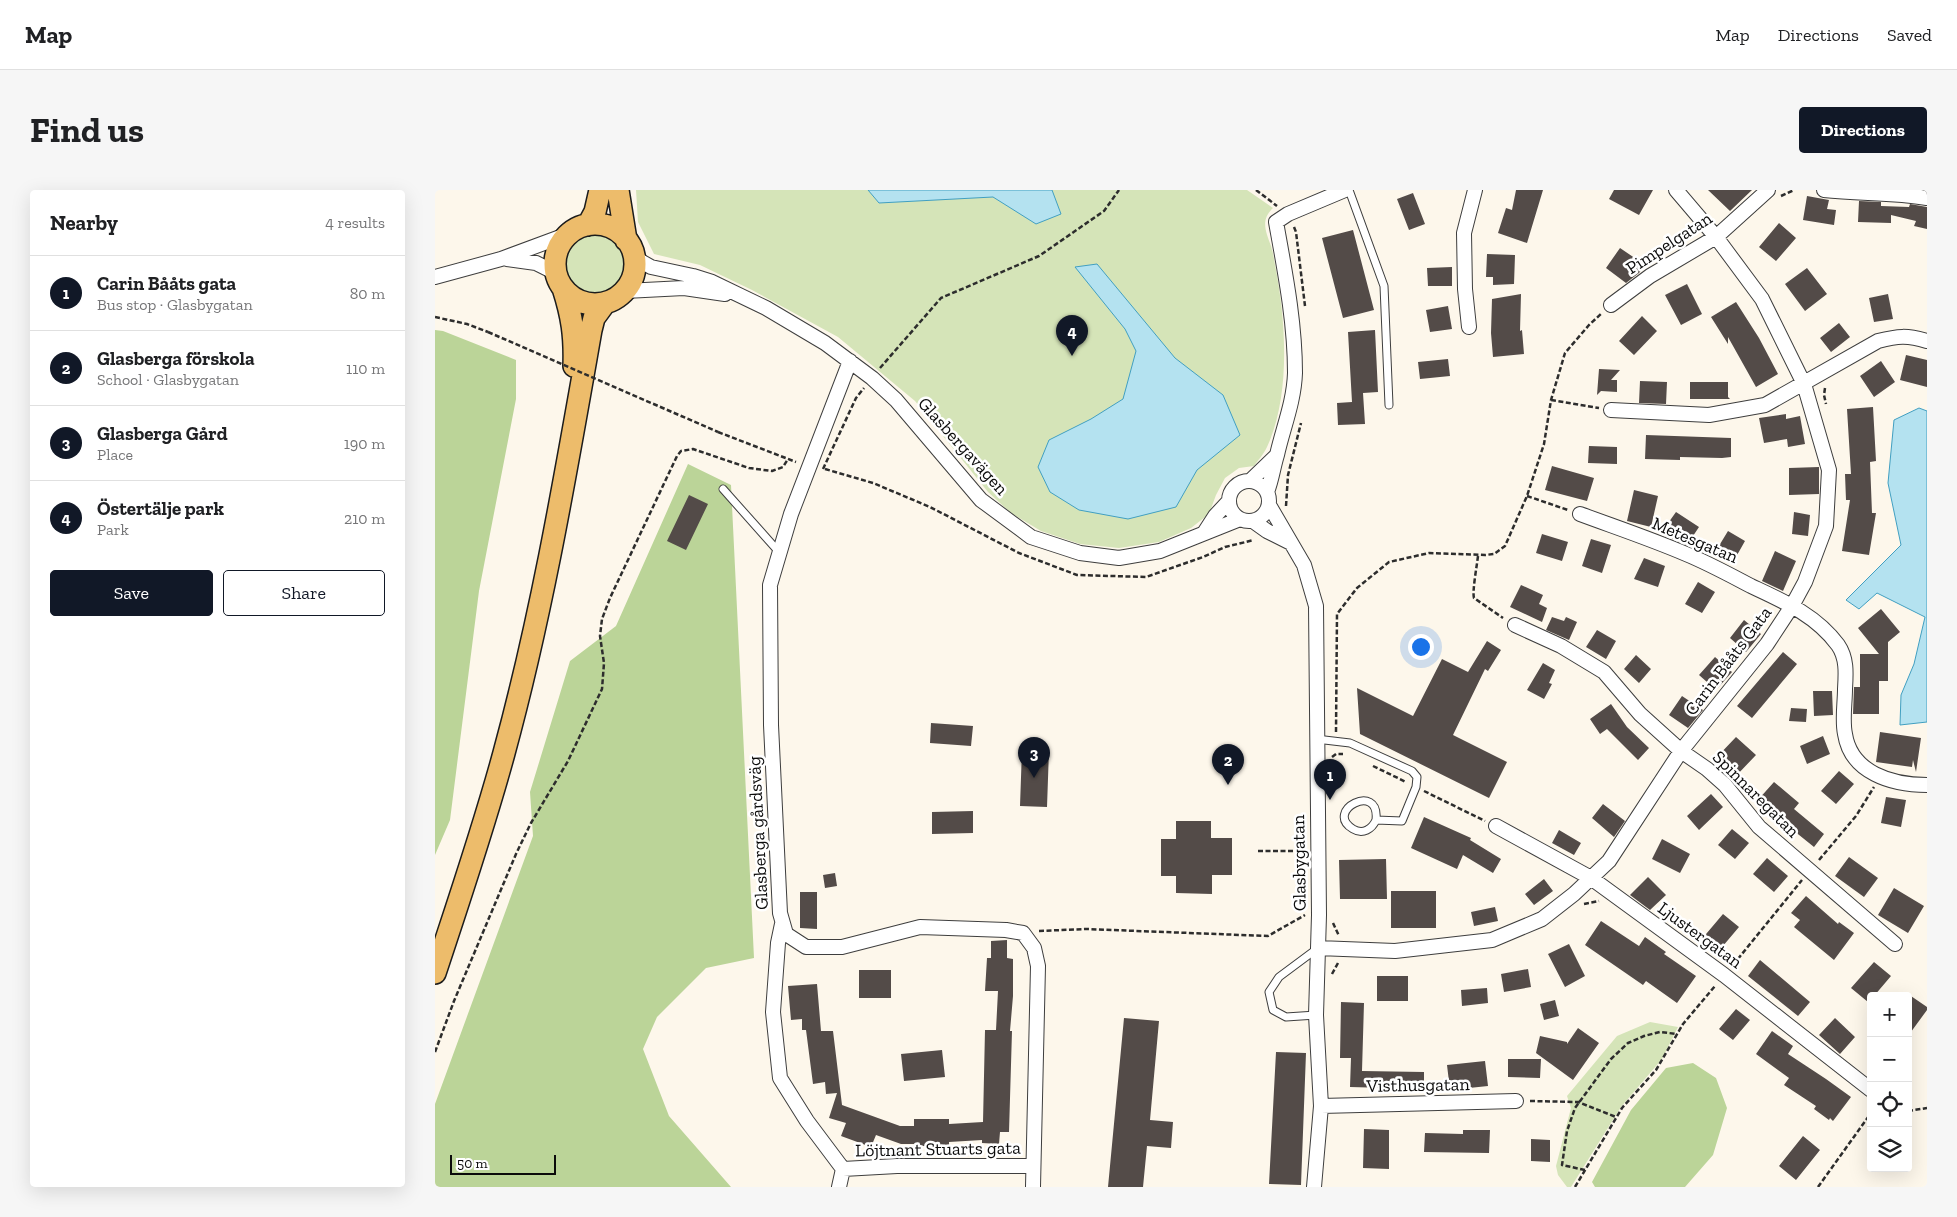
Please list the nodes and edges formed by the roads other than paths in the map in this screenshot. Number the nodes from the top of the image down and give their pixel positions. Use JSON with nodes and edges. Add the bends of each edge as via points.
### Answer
{"nodes":[{"id":1,"x":600,"y":190,"type":"edge"},
{"id":2,"x":618,"y":190,"type":"edge"},
{"id":3,"x":1345,"y":190,"type":"edge"},
{"id":4,"x":1349,"y":190,"type":"edge"},
{"id":5,"x":1475,"y":190,"type":"edge"},
{"id":6,"x":1676,"y":190,"type":"edge"},
{"id":7,"x":1768,"y":190,"type":"edge"},
{"id":8,"x":1824,"y":190,"type":"edge"},
{"id":9,"x":1927,"y":198,"type":"edge"},
{"id":10,"x":579,"y":229,"type":"junction"},
{"id":11,"x":1716,"y":237,"type":"junction"},
{"id":12,"x":630,"y":249,"type":"junction"},
{"id":13,"x":501,"y":259,"type":"junction"},
{"id":14,"x":435,"y":277,"type":"edge"},
{"id":15,"x":560,"y":280,"type":"junction"},
{"id":16,"x":625,"y":291,"type":"junction"},
{"id":17,"x":743,"y":298,"type":"junction"},
{"id":18,"x":605,"y":303,"type":"junction"},
{"id":19,"x":1611,"y":305,"type":"road end"},
{"id":20,"x":1469,"y":327,"type":"dead end"},
{"id":21,"x":1927,"y":341,"type":"edge"},
{"id":22,"x":849,"y":361,"type":"junction"},
{"id":23,"x":1804,"y":384,"type":"junction"},
{"id":24,"x":1389,"y":405,"type":"dead end"},
{"id":25,"x":1611,"y":410,"type":"road end"},
{"id":26,"x":569,"y":451,"type":"junction"},
{"id":27,"x":1276,"y":456,"type":"junction"},
{"id":28,"x":1250,"y":481,"type":"junction"},
{"id":29,"x":723,"y":489,"type":"dead end"},
{"id":30,"x":1268,"y":499,"type":"junction"},
{"id":31,"x":1229,"y":501,"type":"junction"},
{"id":32,"x":1580,"y":514,"type":"road end"},
{"id":33,"x":1247,"y":520,"type":"junction"},
{"id":34,"x":1204,"y":533,"type":"junction"},
{"id":35,"x":1291,"y":543,"type":"junction"},
{"id":36,"x":779,"y":552,"type":"junction"},
{"id":37,"x":1792,"y":606,"type":"junction"},
{"id":38,"x":1515,"y":625,"type":"road end"},
{"id":39,"x":1317,"y":739,"type":"junction"},
{"id":40,"x":1681,"y":751,"type":"junction"},
{"id":41,"x":1927,"y":785,"type":"edge"},
{"id":42,"x":1376,"y":820,"type":"junction"},
{"id":43,"x":1497,"y":826,"type":"road end"},
{"id":44,"x":1591,"y":878,"type":"junction"},
{"id":45,"x":782,"y":922,"type":"junction"},
{"id":46,"x":1895,"y":944,"type":"dead end"},
{"id":47,"x":1318,"y":948,"type":"junction"},
{"id":48,"x":435,"y":973,"type":"edge"},
{"id":49,"x":1317,"y":1015,"type":"junction"},
{"id":50,"x":1867,"y":1087,"type":"edge"},
{"id":51,"x":1516,"y":1101,"type":"road end"},
{"id":52,"x":1321,"y":1106,"type":"junction"},
{"id":53,"x":1033,"y":1166,"type":"junction"},
{"id":54,"x":843,"y":1169,"type":"junction"},
{"id":55,"x":839,"y":1187,"type":"edge"},
{"id":56,"x":1033,"y":1187,"type":"edge"},
{"id":57,"x":1314,"y":1187,"type":"edge"}],
"edges":[{"from":1,"to":10,"type":"main road","via":[[595,212]]},
{"from":2,"to":12,"type":"main road"},
{"from":3,"to":27,"type":"street","via":[[1288,214],[1277,222],[1291,314],[1295,375],[1289,415]]},
{"from":4,"to":24,"type":"lane","via":[[1384,286]]},
{"from":5,"to":20,"type":"street","via":[[1464,233]]},
{"from":6,"to":11,"type":"street","name":"Carin Bååts Gata"},
{"from":7,"to":11,"type":"street","name":"Pimpelgatan"},
{"from":8,"to":9,"type":"street","via":[[1901,193]]},
{"from":10,"to":12,"type":"main road","via":[[609,227],[621,234]]},
{"from":10,"to":13,"type":"street"},
{"from":10,"to":15,"type":"main road","via":[[562,242],[557,254]]},
{"from":11,"to":19,"type":"street","name":"Pimpelgatan","via":[[1650,276]]},
{"from":11,"to":23,"type":"street","name":"Carin Bååts Gata","via":[[1762,299]]},
{"from":12,"to":16,"type":"main road","via":[[634,272]]},
{"from":12,"to":17,"type":"street","name":"Glasbergavägen","via":[[651,267],[712,282]]},
{"from":13,"to":14,"type":"street"},
{"from":13,"to":15,"type":"street","via":[[536,263]]},
{"from":15,"to":18,"type":"main road","via":[[572,297],[585,303]]},
{"from":15,"to":26,"type":"main road","via":[[572,315],[575,346]]},
{"from":16,"to":17,"type":"street","name":"Glasbergavägen","via":[[684,288]]},
{"from":16,"to":18,"type":"main road"},
{"from":17,"to":22,"type":"street","name":"Glasbergavägen","via":[[800,328]]},
{"from":18,"to":26,"type":"main road","via":[[594,318],[591,330]]},
{"from":21,"to":23,"type":"street","via":[[1910,336],[1878,341]]},
{"from":22,"to":34,"type":"street","name":"Glasbergavägen","via":[[902,407],[981,500],[1031,537],[1080,553],[1119,558],[1160,551]]},
{"from":22,"to":36,"type":"street","name":"Glasberga gårdsväg"},
{"from":23,"to":25,"type":"street","via":[[1765,405],[1709,415]]},
{"from":23,"to":37,"type":"street","name":"Carin Bååts Gata","via":[[1829,470],[1826,526],[1805,582]]},
{"from":26,"to":48,"type":"main road","via":[[531,647],[504,753]]},
{"from":27,"to":28,"type":"street"},
{"from":27,"to":30,"type":"street"},
{"from":28,"to":30,"type":"street","via":[[1260,484]]},
{"from":28,"to":31,"type":"street","via":[[1238,484]]},
{"from":29,"to":36,"type":"lane"},
{"from":30,"to":33,"type":"street","via":[[1264,516]]},
{"from":30,"to":35,"type":"street","name":"Glasbygatan"},
{"from":31,"to":33,"type":"street","via":[[1232,512]]},
{"from":31,"to":34,"type":"street"},
{"from":32,"to":37,"type":"street","name":"Metesgatan","via":[[1688,554]]},
{"from":33,"to":34,"type":"street","name":"Glasbergavägen"},
{"from":33,"to":35,"type":"street"},
{"from":35,"to":39,"type":"street","name":"Glasbygatan","via":[[1304,564],[1316,606]]},
{"from":36,"to":45,"type":"street","name":"Glasberga gårdsväg","via":[[770,585],[771,715]]},
{"from":37,"to":40,"type":"street","name":"Carin Bååts Gata","via":[[1767,644]]},
{"from":37,"to":41,"type":"street","name":"Metesgatan","via":[[1825,630],[1842,651],[1846,670],[1844,730],[1852,754],[1864,768],[1881,777]]},
{"from":38,"to":40,"type":"street","name":"Spinnaregatan","via":[[1561,646],[1605,672],[1640,714]]},
{"from":39,"to":42,"type":"lane","via":[[1350,743],[1412,771],[1417,777],[1402,821]]},
{"from":39,"to":47,"type":"street","name":"Glasbygatan"},
{"from":40,"to":44,"type":"street","name":"Carin Bååts Gata","via":[[1609,861]]},
{"from":40,"to":46,"type":"street","name":"Spinnaregatan","via":[[1725,785],[1759,827]]},
{"from":42,"to":42,"type":"lane","via":[[1366,831],[1356,831],[1346,820],[1347,810],[1358,801],[1368,803],[1375,810]]},
{"from":43,"to":44,"type":"street","name":"Ljustergatan"},
{"from":44,"to":47,"type":"street","name":"Carin Bååts Gata","via":[[1542,919],[1492,940],[1395,951]]},
{"from":44,"to":50,"type":"street","name":"Ljustergatan","via":[[1724,975]]},
{"from":45,"to":53,"type":"street","name":"Glasberga gårdsväg","via":[[786,934],[806,947],[842,946],[920,927],[1023,933],[1034,948],[1038,966]]},
{"from":45,"to":54,"type":"street","name":"Löjtnant Stuarts gata","via":[[773,1012],[780,1078]]},
{"from":47,"to":49,"type":"street","name":"Glasbygatan"},
{"from":47,"to":49,"type":"lane","via":[[1279,977],[1269,992],[1273,1010],[1286,1017]]},
{"from":49,"to":52,"type":"street","name":"Glasbygatan"},
{"from":51,"to":52,"type":"street","name":"Visthusgatan"},
{"from":52,"to":57,"type":"street","name":"Glasbygatan"},
{"from":53,"to":54,"type":"street","name":"Löjtnant Stuarts gata"},
{"from":53,"to":56,"type":"street"},
{"from":54,"to":55,"type":"street","name":"Löjtnant Stuarts gata"}]}
